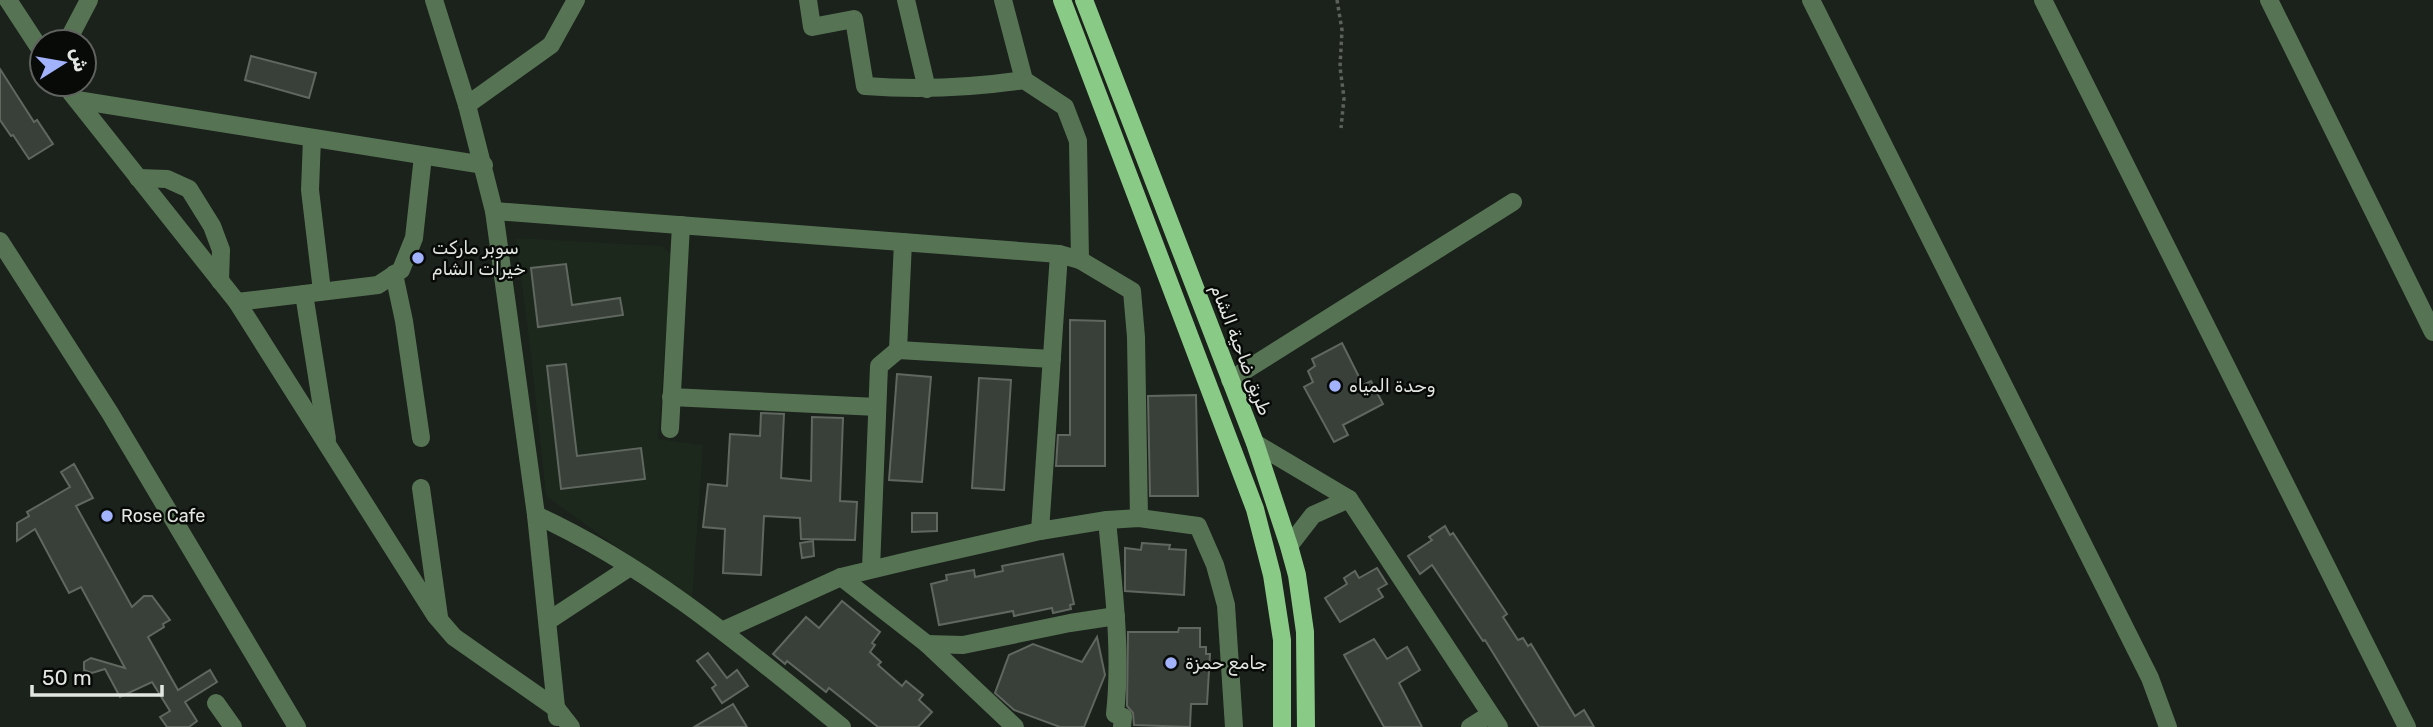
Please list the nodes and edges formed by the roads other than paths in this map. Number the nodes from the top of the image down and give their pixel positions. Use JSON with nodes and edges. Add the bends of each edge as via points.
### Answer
{"nodes":[{"id":1,"x":8,"y":0,"type":"edge"},
{"id":2,"x":89,"y":0,"type":"edge"},
{"id":3,"x":433,"y":0,"type":"edge"},
{"id":4,"x":576,"y":0,"type":"edge"},
{"id":5,"x":808,"y":0,"type":"edge"},
{"id":6,"x":906,"y":0,"type":"edge"},
{"id":7,"x":1003,"y":0,"type":"edge"},
{"id":8,"x":1062,"y":0,"type":"edge"},
{"id":9,"x":1084,"y":0,"type":"edge"},
{"id":10,"x":1811,"y":0,"type":"edge"},
{"id":11,"x":2043,"y":0,"type":"edge"},
{"id":12,"x":2269,"y":0,"type":"edge"},
{"id":13,"x":74,"y":28,"type":"edge"},
{"id":14,"x":28,"y":31,"type":"edge"},
{"id":15,"x":1024,"y":80,"type":"junction"},
{"id":16,"x":927,"y":89,"type":"junction"},
{"id":17,"x":77,"y":100,"type":"joint"},
{"id":18,"x":467,"y":105,"type":"junction"},
{"id":19,"x":312,"y":138,"type":"junction"},
{"id":20,"x":423,"y":156,"type":"junction"},
{"id":21,"x":484,"y":165,"type":"junction"},
{"id":22,"x":138,"y":178,"type":"junction"},
{"id":23,"x":1513,"y":202,"type":"dead end"},
{"id":24,"x":494,"y":211,"type":"junction"},
{"id":25,"x":681,"y":225,"type":"junction"},
{"id":26,"x":0,"y":241,"type":"edge"},
{"id":27,"x":903,"y":242,"type":"junction"},
{"id":28,"x":1059,"y":254,"type":"junction"},
{"id":29,"x":1080,"y":260,"type":"junction"},
{"id":30,"x":394,"y":274,"type":"junction"},
{"id":31,"x":220,"y":281,"type":"junction"},
{"id":32,"x":313,"y":293,"type":"junction"},
{"id":33,"x":237,"y":302,"type":"junction"},
{"id":34,"x":2433,"y":332,"type":"edge"},
{"id":35,"x":898,"y":350,"type":"junction"},
{"id":36,"x":1052,"y":359,"type":"junction"},
{"id":37,"x":1230,"y":380,"type":"junction"},
{"id":38,"x":671,"y":397,"type":"junction"},
{"id":39,"x":877,"y":407,"type":"junction"},
{"id":40,"x":670,"y":429,"type":"dead end"},
{"id":41,"x":421,"y":438,"type":"dead end"},
{"id":42,"x":1255,"y":443,"type":"junction"},
{"id":43,"x":328,"y":447,"type":"junction"},
{"id":44,"x":421,"y":488,"type":"dead end"},
{"id":45,"x":1349,"y":499,"type":"junction"},
{"id":46,"x":536,"y":515,"type":"junction"},
{"id":47,"x":1139,"y":518,"type":"junction"},
{"id":48,"x":1107,"y":520,"type":"junction"},
{"id":49,"x":1040,"y":531,"type":"junction"},
{"id":50,"x":1289,"y":546,"type":"junction"},
{"id":51,"x":630,"y":568,"type":"junction"},
{"id":52,"x":871,"y":569,"type":"junction"},
{"id":53,"x":841,"y":577,"type":"junction"},
{"id":54,"x":1116,"y":616,"type":"junction"},
{"id":55,"x":440,"y":620,"type":"junction"},
{"id":56,"x":548,"y":621,"type":"junction"},
{"id":57,"x":724,"y":630,"type":"junction"},
{"id":58,"x":927,"y":645,"type":"junction"},
{"id":59,"x":216,"y":703,"type":"dead end"},
{"id":60,"x":557,"y":718,"type":"edge"},
{"id":61,"x":1494,"y":721,"type":"edge"},
{"id":62,"x":233,"y":727,"type":"edge"},
{"id":63,"x":297,"y":727,"type":"edge"},
{"id":64,"x":571,"y":727,"type":"edge"},
{"id":65,"x":842,"y":727,"type":"edge"},
{"id":66,"x":1015,"y":727,"type":"edge"},
{"id":67,"x":1122,"y":727,"type":"edge"},
{"id":68,"x":1234,"y":727,"type":"edge"},
{"id":69,"x":1282,"y":727,"type":"edge"},
{"id":70,"x":1306,"y":727,"type":"edge"},
{"id":71,"x":1470,"y":727,"type":"edge"},
{"id":72,"x":2168,"y":727,"type":"edge"},
{"id":73,"x":2407,"y":727,"type":"edge"}],
"edges":[{"from":1,"to":14,"type":"street"},
{"from":2,"to":13,"type":"street"},
{"from":3,"to":18,"type":"street"},
{"from":4,"to":18,"type":"street","via":[[551,45]]},
{"from":5,"to":16,"type":"street","via":[[812,27],[854,19],[865,86]]},
{"from":6,"to":16,"type":"street"},
{"from":7,"to":15,"type":"street"},
{"from":8,"to":69,"type":"main road","via":[[1255,509],[1282,640]]},
{"from":9,"to":37,"type":"main road","name":"طريق ضاحية الشام"},
{"from":10,"to":72,"type":"street","via":[[2150,678]]},
{"from":11,"to":73,"type":"street"},
{"from":12,"to":34,"type":"street"},
{"from":15,"to":16,"type":"street"},
{"from":15,"to":29,"type":"street","via":[[1065,107],[1078,141]]},
{"from":17,"to":19,"type":"street"},
{"from":17,"to":22,"type":"street"},
{"from":18,"to":21,"type":"street"},
{"from":19,"to":20,"type":"street"},
{"from":19,"to":32,"type":"street"},
{"from":20,"to":21,"type":"street"},
{"from":20,"to":30,"type":"street","via":[[414,238],[401,270]]},
{"from":21,"to":24,"type":"street"},
{"from":22,"to":31,"type":"street"},
{"from":22,"to":31,"type":"street","via":[[167,178],[189,189],[221,250]]},
{"from":23,"to":37,"type":"street"},
{"from":24,"to":25,"type":"street"},
{"from":24,"to":46,"type":"street"},
{"from":25,"to":27,"type":"street"},
{"from":25,"to":38,"type":"street"},
{"from":26,"to":63,"type":"street","via":[[110,413]]},
{"from":27,"to":28,"type":"street"},
{"from":27,"to":35,"type":"street"},
{"from":28,"to":29,"type":"street"},
{"from":28,"to":36,"type":"street"},
{"from":29,"to":47,"type":"street","via":[[1132,291]]},
{"from":30,"to":32,"type":"street","via":[[378,285]]},
{"from":30,"to":41,"type":"street"},
{"from":31,"to":33,"type":"street"},
{"from":32,"to":33,"type":"street"},
{"from":32,"to":43,"type":"street"},
{"from":33,"to":43,"type":"street"},
{"from":35,"to":36,"type":"street"},
{"from":35,"to":39,"type":"street","via":[[879,366]]},
{"from":36,"to":49,"type":"street"},
{"from":37,"to":42,"type":"main road","name":"طريق ضاحية الشام"},
{"from":38,"to":39,"type":"street"},
{"from":38,"to":40,"type":"street"},
{"from":39,"to":52,"type":"street"},
{"from":42,"to":45,"type":"street"},
{"from":42,"to":50,"type":"main road","name":"طريق ضاحية الشام"},
{"from":43,"to":55,"type":"street"},
{"from":44,"to":55,"type":"street"},
{"from":45,"to":50,"type":"street","via":[[1313,515]]},
{"from":45,"to":61,"type":"street"},
{"from":46,"to":51,"type":"street","via":[[583,536]]},
{"from":46,"to":56,"type":"street"},
{"from":47,"to":48,"type":"street"},
{"from":47,"to":68,"type":"street","via":[[1198,526],[1226,605]]},
{"from":48,"to":49,"type":"street"},
{"from":48,"to":54,"type":"street"},
{"from":49,"to":52,"type":"street"},
{"from":50,"to":70,"type":"main road","name":"طريق ضاحية الشام","via":[[1305,632]]},
{"from":51,"to":56,"type":"street"},
{"from":51,"to":57,"type":"street"},
{"from":52,"to":53,"type":"street"},
{"from":53,"to":57,"type":"street"},
{"from":53,"to":58,"type":"street"},
{"from":54,"to":58,"type":"street","via":[[963,645]]},
{"from":54,"to":67,"type":"street","via":[[1115,714],[1123,717]]},
{"from":55,"to":60,"type":"street","via":[[454,637]]},
{"from":56,"to":60,"type":"street"},
{"from":57,"to":65,"type":"street"},
{"from":58,"to":66,"type":"street"},
{"from":59,"to":62,"type":"street"},
{"from":60,"to":64,"type":"street"},
{"from":61,"to":71,"type":"street"}]}
